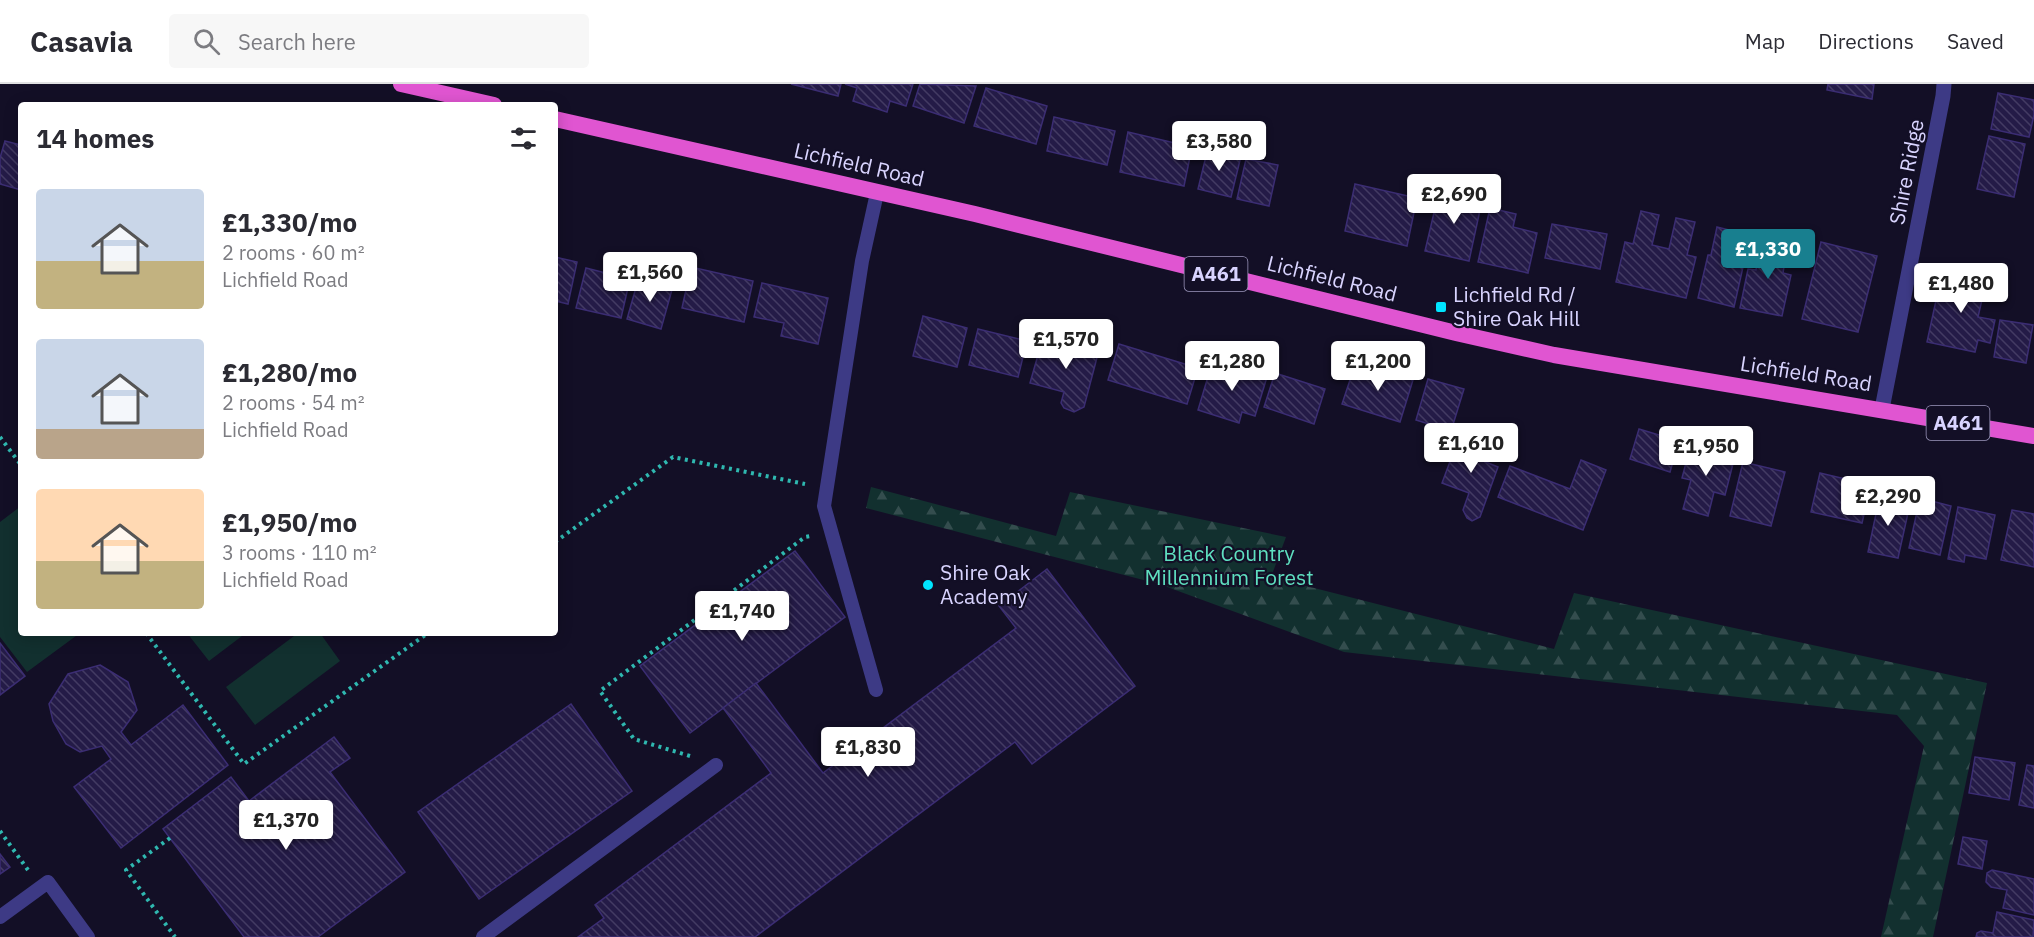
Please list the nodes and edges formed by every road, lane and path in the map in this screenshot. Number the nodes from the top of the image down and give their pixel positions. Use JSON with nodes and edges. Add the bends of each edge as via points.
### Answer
{"nodes":[{"id":1,"x":401,"y":84,"type":"edge"},
{"id":2,"x":1944,"y":84,"type":"edge"},
{"id":3,"x":481,"y":102,"type":"edge"},
{"id":4,"x":558,"y":120,"type":"edge"},
{"id":5,"x":877,"y":193,"type":"junction"},
{"id":6,"x":1882,"y":409,"type":"junction"},
{"id":7,"x":2034,"y":436,"type":"edge"},
{"id":8,"x":0,"y":437,"type":"edge"},
{"id":9,"x":18,"y":461,"type":"edge"},
{"id":10,"x":826,"y":488,"type":"junction"},
{"id":11,"x":830,"y":529,"type":"junction"},
{"id":12,"x":558,"y":540,"type":"edge"},
{"id":13,"x":148,"y":636,"type":"edge"},
{"id":14,"x":424,"y":636,"type":"edge"},
{"id":15,"x":876,"y":690,"type":"dead end"},
{"id":16,"x":716,"y":765,"type":"joint"},
{"id":17,"x":0,"y":831,"type":"edge"},
{"id":18,"x":170,"y":838,"type":"dead end"},
{"id":19,"x":40,"y":888,"type":"junction"},
{"id":20,"x":0,"y":917,"type":"edge"},
{"id":21,"x":88,"y":937,"type":"edge"},
{"id":22,"x":175,"y":937,"type":"edge"},
{"id":23,"x":483,"y":937,"type":"edge"}],
"edges":[{"from":1,"to":3,"type":"highway"},
{"from":2,"to":6,"type":"street","name":"Shire Ridge"},
{"from":4,"to":5,"type":"highway","name":"Lichfield Road","number":"A461"},
{"from":5,"to":6,"type":"highway","name":"Lichfield Road","number":"A461","via":[[1554,355]]},
{"from":5,"to":10,"type":"lane","via":[[862,261]]},
{"from":6,"to":7,"type":"highway","name":"Lichfield Road","number":"A461"},
{"from":8,"to":9,"type":"path"},
{"from":10,"to":11,"type":"lane","via":[[824,506]]},
{"from":10,"to":12,"type":"path","via":[[673,457]]},
{"from":11,"to":15,"type":"lane"},
{"from":11,"to":16,"type":"path","via":[[805,537],[600,691],[634,739]]},
{"from":13,"to":14,"type":"path","via":[[244,764]]},
{"from":16,"to":23,"type":"lane"},
{"from":17,"to":19,"type":"path"},
{"from":18,"to":22,"type":"path","via":[[126,870]]},
{"from":19,"to":20,"type":"lane"},
{"from":19,"to":21,"type":"lane","via":[[48,882]]}]}
